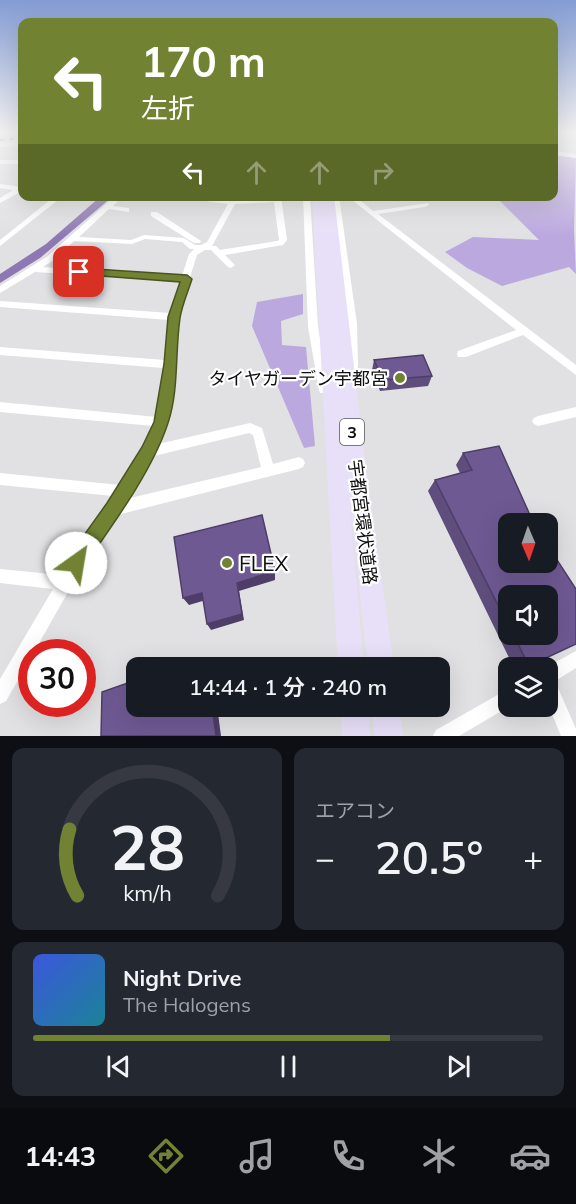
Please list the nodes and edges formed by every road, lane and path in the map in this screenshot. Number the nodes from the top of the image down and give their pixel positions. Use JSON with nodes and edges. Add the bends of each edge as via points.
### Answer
{"nodes":[{"id":1,"x":0,"y":186,"type":"edge"},
{"id":2,"x":18,"y":189,"type":"edge"},
{"id":3,"x":18,"y":191,"type":"edge"},
{"id":4,"x":0,"y":201,"type":"edge"},
{"id":5,"x":54,"y":201,"type":"edge"},
{"id":6,"x":115,"y":201,"type":"edge"},
{"id":7,"x":233,"y":201,"type":"edge"},
{"id":8,"x":277,"y":201,"type":"edge"},
{"id":9,"x":306,"y":201,"type":"edge"},
{"id":10,"x":317,"y":201,"type":"edge"},
{"id":11,"x":329,"y":201,"type":"edge"},
{"id":12,"x":337,"y":201,"type":"edge"},
{"id":13,"x":356,"y":201,"type":"edge"},
{"id":14,"x":425,"y":205,"type":"dead end"},
{"id":15,"x":108,"y":207,"type":"junction"},
{"id":16,"x":126,"y":210,"type":"dead end"},
{"id":17,"x":372,"y":213,"type":"junction"},
{"id":18,"x":154,"y":214,"type":"dead end"},
{"id":19,"x":73,"y":239,"type":"junction"},
{"id":20,"x":0,"y":244,"type":"edge"},
{"id":21,"x":205,"y":246,"type":"junction"},
{"id":22,"x":219,"y":254,"type":"junction"},
{"id":23,"x":231,"y":265,"type":"dead end"},
{"id":24,"x":36,"y":269,"type":"junction"},
{"id":25,"x":187,"y":279,"type":"junction"},
{"id":26,"x":0,"y":290,"type":"edge"},
{"id":27,"x":0,"y":304,"type":"edge"},
{"id":28,"x":174,"y":317,"type":"junction"},
{"id":29,"x":524,"y":331,"type":"junction"},
{"id":30,"x":0,"y":351,"type":"edge"},
{"id":31,"x":462,"y":354,"type":"dead end"},
{"id":32,"x":171,"y":364,"type":"junction"},
{"id":33,"x":576,"y":371,"type":"edge"},
{"id":34,"x":0,"y":407,"type":"edge"},
{"id":35,"x":576,"y":412,"type":"edge"},
{"id":36,"x":538,"y":421,"type":"dead end"},
{"id":37,"x":161,"y":422,"type":"junction"},
{"id":38,"x":147,"y":452,"type":"junction"},
{"id":39,"x":335,"y":452,"type":"junction"},
{"id":40,"x":354,"y":452,"type":"junction"},
{"id":41,"x":299,"y":463,"type":"dead end"},
{"id":42,"x":268,"y":470,"type":"junction"},
{"id":43,"x":0,"y":479,"type":"edge"},
{"id":44,"x":122,"y":491,"type":"junction"},
{"id":45,"x":113,"y":509,"type":"junction"},
{"id":46,"x":0,"y":576,"type":"edge"},
{"id":47,"x":64,"y":583,"type":"junction"},
{"id":48,"x":350,"y":657,"type":"edge"},
{"id":49,"x":380,"y":657,"type":"edge"},
{"id":50,"x":576,"y":659,"type":"edge"},
{"id":51,"x":558,"y":669,"type":"edge"},
{"id":52,"x":0,"y":695,"type":"edge"},
{"id":53,"x":498,"y":704,"type":"edge"},
{"id":54,"x":558,"y":708,"type":"edge"},
{"id":55,"x":355,"y":717,"type":"edge"},
{"id":56,"x":386,"y":717,"type":"edge"},
{"id":57,"x":356,"y":736,"type":"edge"},
{"id":58,"x":388,"y":736,"type":"edge"},
{"id":59,"x":442,"y":736,"type":"edge"},
{"id":60,"x":570,"y":736,"type":"edge"}],
"edges":[{"from":1,"to":2,"type":"street"},
{"from":3,"to":4,"type":"street"},
{"from":5,"to":20,"type":"street"},
{"from":6,"to":15,"type":"street"},
{"from":7,"to":21,"type":"street"},
{"from":8,"to":22,"type":"street","via":[[283,240],[280,243]]},
{"from":9,"to":39,"type":"street","via":[[313,327]]},
{"from":10,"to":39,"type":"main road","name":"宇都宮環状道路","number":"3"},
{"from":11,"to":40,"type":"main road","name":"宇都宮環状道路","number":"3"},
{"from":12,"to":40,"type":"street","via":[[352,324]]},
{"from":13,"to":17,"type":"street"},
{"from":14,"to":17,"type":"street"},
{"from":15,"to":16,"type":"street"},
{"from":15,"to":19,"type":"street"},
{"from":17,"to":29,"type":"street"},
{"from":18,"to":21,"type":"street"},
{"from":19,"to":21,"type":"street","via":[[132,242],[144,237]]},
{"from":19,"to":24,"type":"street"},
{"from":21,"to":22,"type":"street"},
{"from":21,"to":25,"type":"street","via":[[193,254]]},
{"from":22,"to":23,"type":"street"},
{"from":24,"to":25,"type":"street"},
{"from":24,"to":26,"type":"street"},
{"from":25,"to":28,"type":"street"},
{"from":27,"to":28,"type":"street"},
{"from":28,"to":32,"type":"street"},
{"from":29,"to":31,"type":"street"},
{"from":29,"to":33,"type":"street"},
{"from":30,"to":32,"type":"street"},
{"from":32,"to":37,"type":"street"},
{"from":34,"to":37,"type":"street"},
{"from":35,"to":36,"type":"street"},
{"from":37,"to":38,"type":"street"},
{"from":38,"to":42,"type":"street","via":[[250,428],[258,432]]},
{"from":38,"to":44,"type":"street"},
{"from":39,"to":48,"type":"main road","name":"宇都宮環状道路","number":"3"},
{"from":40,"to":49,"type":"main road","name":"宇都宮環状道路","number":"3"},
{"from":41,"to":42,"type":"street"},
{"from":42,"to":45,"type":"street"},
{"from":43,"to":44,"type":"street"},
{"from":44,"to":45,"type":"street"},
{"from":45,"to":47,"type":"street"},
{"from":46,"to":47,"type":"street"},
{"from":47,"to":52,"type":"street"},
{"from":50,"to":51,"type":"street"},
{"from":53,"to":59,"type":"street"},
{"from":54,"to":60,"type":"street"},
{"from":55,"to":57,"type":"main road"},
{"from":56,"to":58,"type":"main road"}]}
